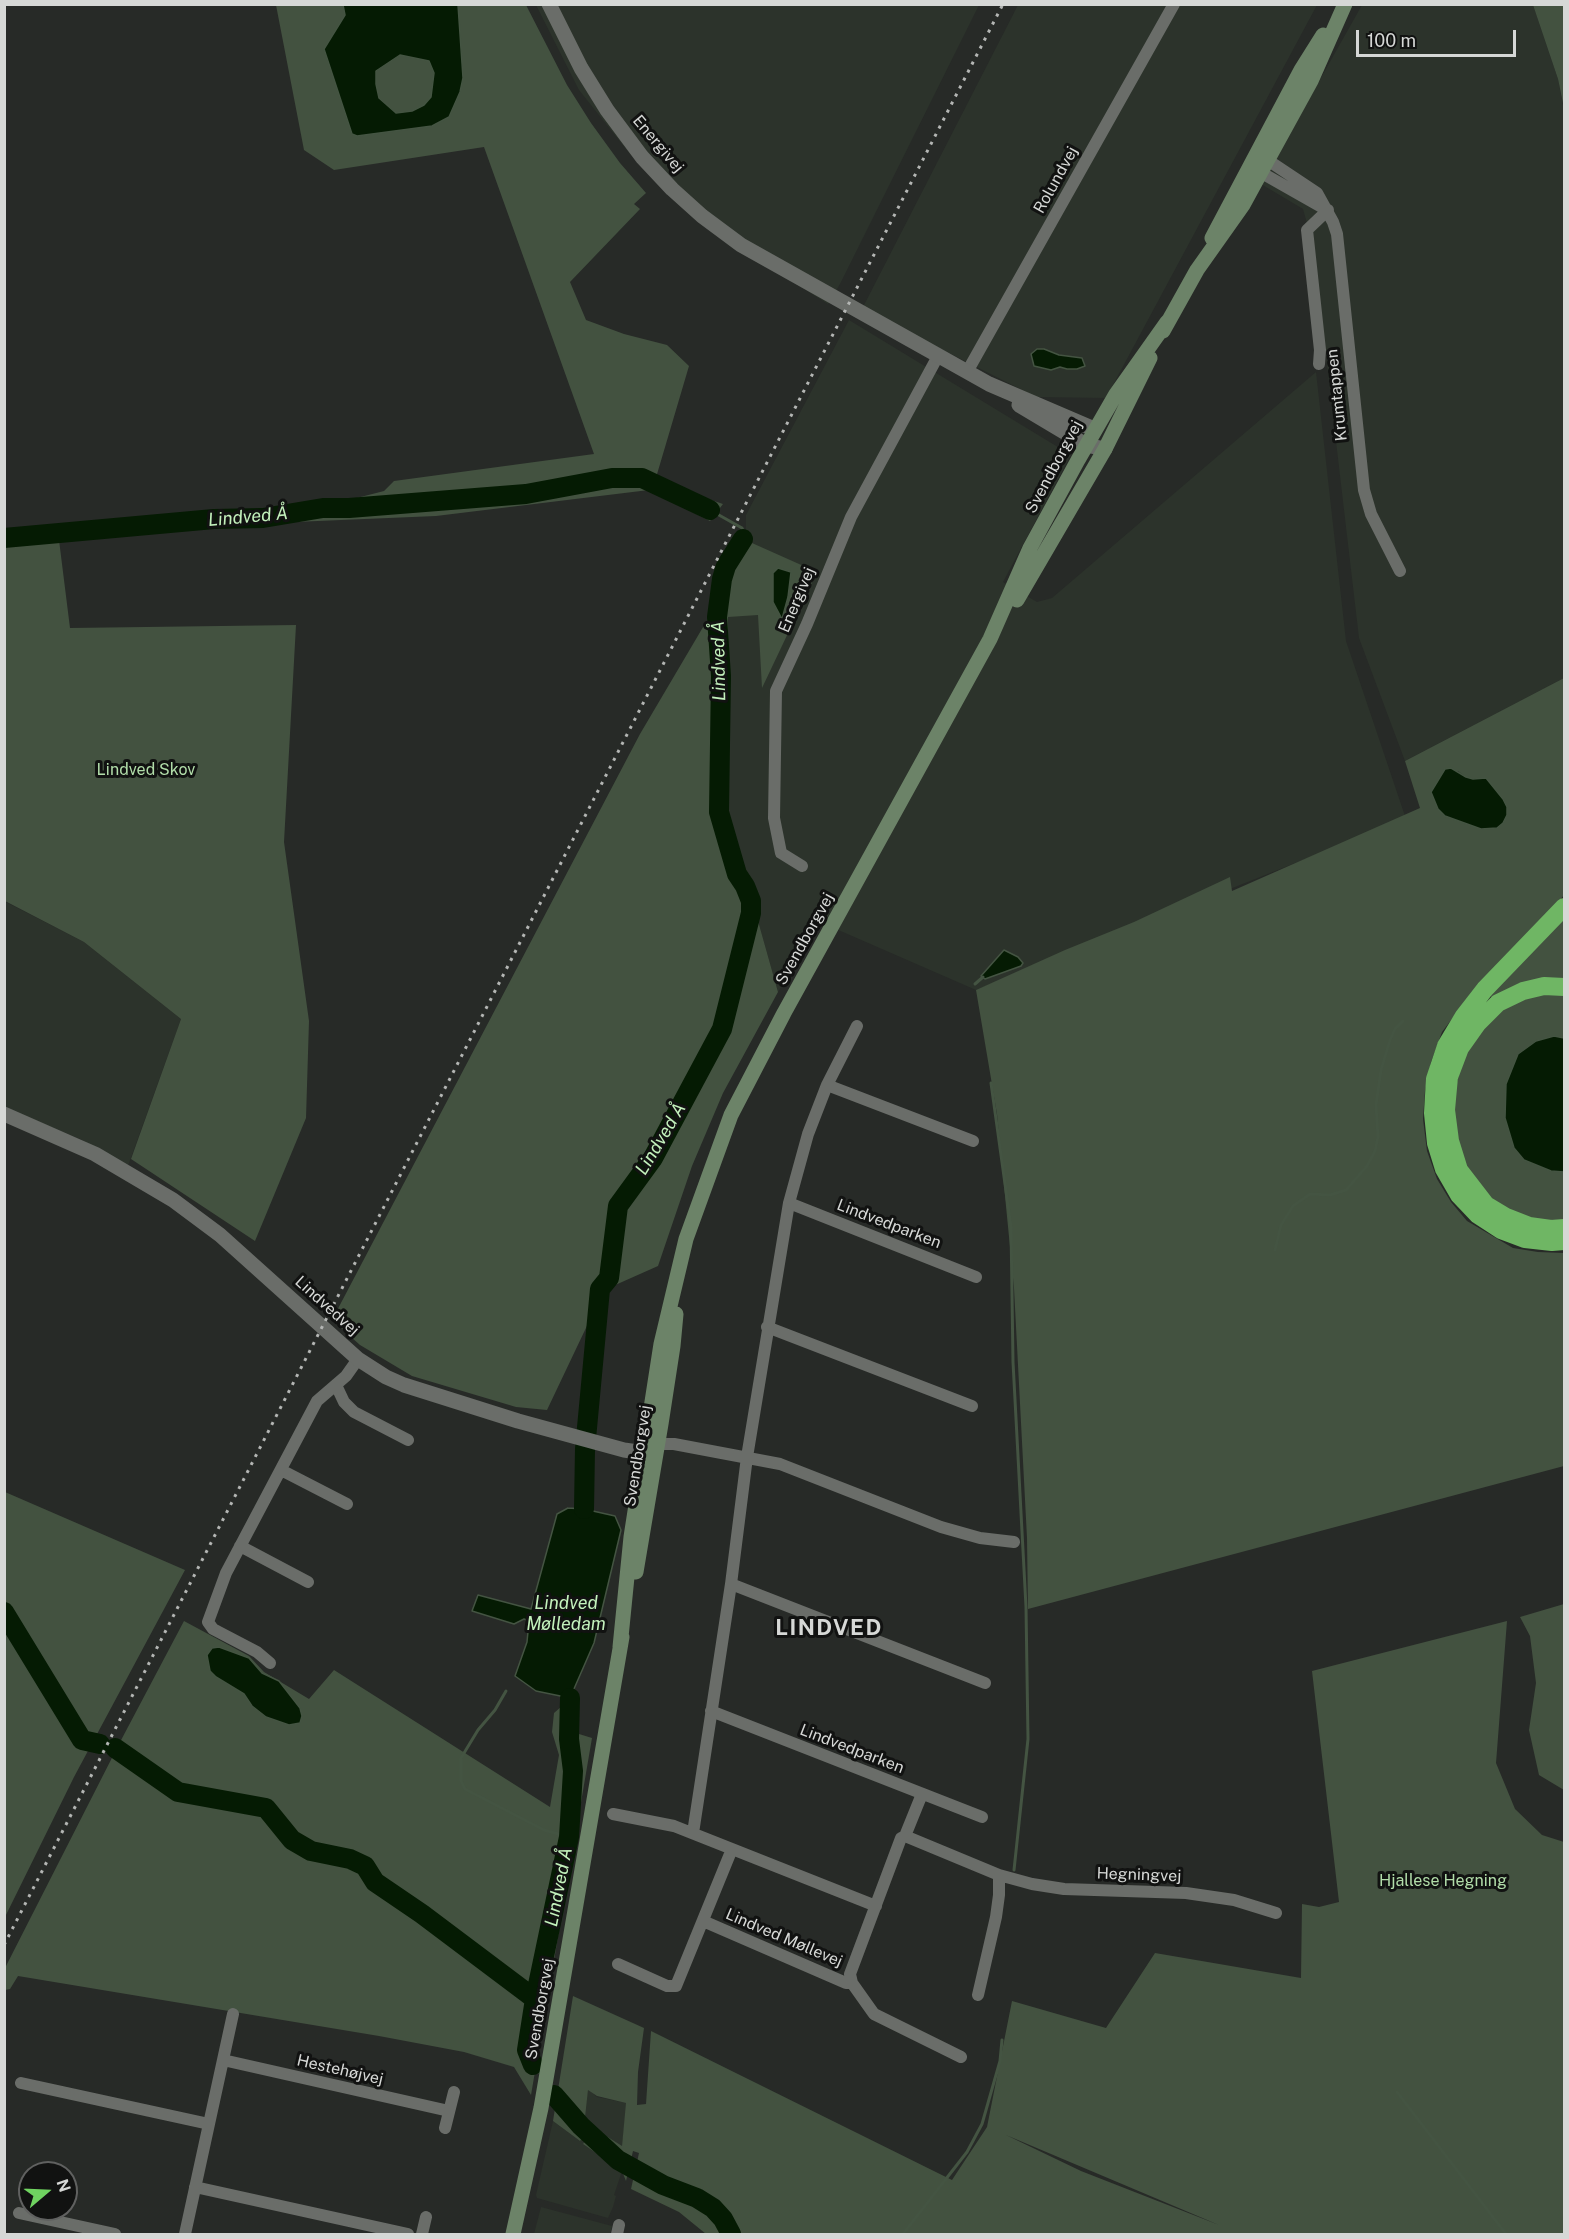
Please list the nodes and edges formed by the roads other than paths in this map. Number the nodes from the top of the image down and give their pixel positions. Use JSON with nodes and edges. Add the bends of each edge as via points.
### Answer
{"nodes":[{"id":1,"x":549,"y":4,"type":"edge"},
{"id":2,"x":1174,"y":4,"type":"edge"},
{"id":3,"x":1344,"y":4,"type":"edge"},
{"id":4,"x":1259,"y":163,"type":"junction"},
{"id":5,"x":1328,"y":210,"type":"junction"},
{"id":6,"x":1167,"y":322,"type":"junction"},
{"id":7,"x":938,"y":356,"type":"junction"},
{"id":8,"x":1319,"y":364,"type":"dead end"},
{"id":9,"x":968,"y":372,"type":"junction"},
{"id":10,"x":989,"y":384,"type":"junction"},
{"id":11,"x":1094,"y":429,"type":"junction"},
{"id":12,"x":1095,"y":447,"type":"junction"},
{"id":13,"x":1400,"y":571,"type":"dead end"},
{"id":14,"x":990,"y":639,"type":"junction"},
{"id":15,"x":802,"y":866,"type":"dead end"},
{"id":16,"x":1564,"y":907,"type":"edge"},
{"id":17,"x":1564,"y":987,"type":"edge"},
{"id":18,"x":857,"y":1026,"type":"dead end"},
{"id":19,"x":827,"y":1085,"type":"junction"},
{"id":20,"x":4,"y":1114,"type":"edge"},
{"id":21,"x":973,"y":1141,"type":"dead end"},
{"id":22,"x":789,"y":1203,"type":"junction"},
{"id":23,"x":1564,"y":1228,"type":"edge"},
{"id":24,"x":1564,"y":1241,"type":"edge"},
{"id":25,"x":976,"y":1277,"type":"dead end"},
{"id":26,"x":767,"y":1327,"type":"junction"},
{"id":27,"x":358,"y":1359,"type":"junction"},
{"id":28,"x":336,"y":1385,"type":"junction"},
{"id":29,"x":972,"y":1406,"type":"dead end"},
{"id":30,"x":408,"y":1440,"type":"dead end"},
{"id":31,"x":650,"y":1447,"type":"junction"},
{"id":32,"x":747,"y":1456,"type":"junction"},
{"id":33,"x":281,"y":1470,"type":"junction"},
{"id":34,"x":347,"y":1504,"type":"dead end"},
{"id":35,"x":1014,"y":1542,"type":"dead end"},
{"id":36,"x":240,"y":1546,"type":"junction"},
{"id":37,"x":308,"y":1581,"type":"dead end"},
{"id":38,"x":730,"y":1584,"type":"junction"},
{"id":39,"x":270,"y":1663,"type":"dead end"},
{"id":40,"x":985,"y":1683,"type":"dead end"},
{"id":41,"x":711,"y":1711,"type":"junction"},
{"id":42,"x":922,"y":1794,"type":"junction"},
{"id":43,"x":613,"y":1814,"type":"dead end"},
{"id":44,"x":982,"y":1817,"type":"dead end"},
{"id":45,"x":693,"y":1833,"type":"junction"},
{"id":46,"x":905,"y":1836,"type":"junction"},
{"id":47,"x":732,"y":1850,"type":"junction"},
{"id":48,"x":999,"y":1875,"type":"junction"},
{"id":49,"x":876,"y":1906,"type":"junction"},
{"id":50,"x":1276,"y":1913,"type":"dead end"},
{"id":51,"x":703,"y":1921,"type":"junction"},
{"id":52,"x":618,"y":1964,"type":"dead end"},
{"id":53,"x":852,"y":1983,"type":"junction"},
{"id":54,"x":978,"y":1995,"type":"dead end"},
{"id":55,"x":234,"y":2014,"type":"dead end"},
{"id":56,"x":961,"y":2057,"type":"dead end"},
{"id":57,"x":223,"y":2060,"type":"junction"},
{"id":58,"x":21,"y":2083,"type":"dead end"},
{"id":59,"x":454,"y":2092,"type":"dead end"},
{"id":60,"x":449,"y":2111,"type":"junction"},
{"id":61,"x":209,"y":2124,"type":"junction"},
{"id":62,"x":445,"y":2128,"type":"dead end"},
{"id":63,"x":195,"y":2187,"type":"junction"},
{"id":64,"x":426,"y":2217,"type":"dead end"},
{"id":65,"x":54,"y":2221,"type":"edge"},
{"id":66,"x":115,"y":2235,"type":"edge"},
{"id":67,"x":185,"y":2235,"type":"edge"},
{"id":68,"x":408,"y":2235,"type":"edge"},
{"id":69,"x":422,"y":2235,"type":"edge"},
{"id":70,"x":513,"y":2235,"type":"edge"}],
"edges":[{"from":1,"to":7,"type":"street","name":"Energivej","via":[[607,110],[642,157],[687,202],[741,245]]},
{"from":2,"to":9,"type":"street","name":"Rolundvej"},
{"from":3,"to":4,"type":"main road","name":"Svendborgvej","via":[[1301,70]]},
{"from":4,"to":5,"type":"street"},
{"from":4,"to":6,"type":"main road","name":"Svendborgvej","via":[[1243,205],[1197,270]]},
{"from":5,"to":8,"type":"street","name":"Krumtappen","via":[[1307,230]]},
{"from":5,"to":13,"type":"street","name":"Krumtappen","via":[[1337,234],[1364,490],[1371,514]]},
{"from":6,"to":11,"type":"main road","name":"Svendborgvej"},
{"from":6,"to":12,"type":"main road","name":"Svendborgvej"},
{"from":7,"to":9,"type":"street","name":"Energivej"},
{"from":7,"to":15,"type":"street","name":"Energivej","via":[[851,517],[776,691],[774,818],[781,853]]},
{"from":9,"to":10,"type":"street","name":"Energivej"},
{"from":10,"to":11,"type":"street","name":"Energivej"},
{"from":10,"to":12,"type":"street","name":"Energivej","via":[[1023,408]]},
{"from":11,"to":12,"type":"main road","name":"Svendborgvej"},
{"from":12,"to":14,"type":"main road","name":"Svendborgvej","via":[[1012,611]]},
{"from":12,"to":14,"type":"main road","name":"Svendborgvej","via":[[1030,548]]},
{"from":14,"to":31,"type":"main road","name":"Svendborgvej","via":[[731,1115],[678,1270],[673,1346]]},
{"from":16,"to":24,"type":"highway","via":[[1464,1016],[1446,1046],[1435,1079],[1432,1113],[1444,1169],[1459,1195],[1478,1215],[1525,1239]]},
{"from":17,"to":23,"type":"highway","via":[[1523,991],[1498,1003],[1477,1023],[1460,1048],[1449,1077],[1446,1110],[1459,1170],[1485,1205],[1529,1226]]},
{"from":18,"to":19,"type":"street"},
{"from":19,"to":21,"type":"street"},
{"from":19,"to":22,"type":"street","via":[[804,1144]]},
{"from":20,"to":27,"type":"street","name":"Lindvedvej","via":[[95,1154],[173,1200],[220,1234]]},
{"from":22,"to":25,"type":"street","name":"Lindvedparken"},
{"from":22,"to":26,"type":"street"},
{"from":26,"to":29,"type":"street"},
{"from":26,"to":32,"type":"street"},
{"from":27,"to":28,"type":"street"},
{"from":27,"to":31,"type":"street","name":"Lindvedvej","via":[[404,1385],[624,1450]]},
{"from":28,"to":30,"type":"street","via":[[354,1412]]},
{"from":28,"to":33,"type":"street","via":[[317,1401]]},
{"from":31,"to":32,"type":"street","via":[[674,1444]]},
{"from":31,"to":70,"type":"main road","name":"Svendborgvej","via":[[643,1538],[620,1647],[541,2108]]},
{"from":32,"to":35,"type":"street","via":[[780,1464],[940,1527]]},
{"from":32,"to":38,"type":"street"},
{"from":33,"to":34,"type":"street"},
{"from":33,"to":36,"type":"street"},
{"from":36,"to":37,"type":"street"},
{"from":36,"to":39,"type":"street","via":[[208,1622],[213,1629]]},
{"from":38,"to":40,"type":"street"},
{"from":38,"to":41,"type":"street"},
{"from":41,"to":42,"type":"street","name":"Lindvedparken"},
{"from":41,"to":45,"type":"street"},
{"from":42,"to":44,"type":"street","name":"Lindvedparken"},
{"from":42,"to":46,"type":"street"},
{"from":43,"to":45,"type":"street"},
{"from":45,"to":47,"type":"street"},
{"from":46,"to":48,"type":"street","name":"Hegningvej"},
{"from":46,"to":49,"type":"street","name":"Lindved Møllevej"},
{"from":47,"to":49,"type":"street"},
{"from":47,"to":51,"type":"street","name":"Lindved Møllevej"},
{"from":48,"to":50,"type":"street","name":"Hegningvej","via":[[1064,1889],[1186,1893],[1234,1900]]},
{"from":48,"to":54,"type":"street","via":[[996,1917]]},
{"from":49,"to":53,"type":"street","name":"Lindved Møllevej","via":[[850,1974]]},
{"from":51,"to":52,"type":"street","name":"Lindved Møllevej","via":[[676,1986],[667,1986]]},
{"from":51,"to":53,"type":"street","name":"Lindved Møllevej"},
{"from":53,"to":56,"type":"street","name":"Lindved Møllevej","via":[[874,2014]]},
{"from":55,"to":57,"type":"street"},
{"from":57,"to":60,"type":"street","name":"Hestehøjvej"},
{"from":57,"to":61,"type":"street"},
{"from":58,"to":61,"type":"street"},
{"from":59,"to":60,"type":"street"},
{"from":60,"to":62,"type":"street"},
{"from":61,"to":63,"type":"street"},
{"from":63,"to":67,"type":"street"},
{"from":63,"to":68,"type":"street"},
{"from":64,"to":69,"type":"street"},
{"from":65,"to":66,"type":"street"}]}
